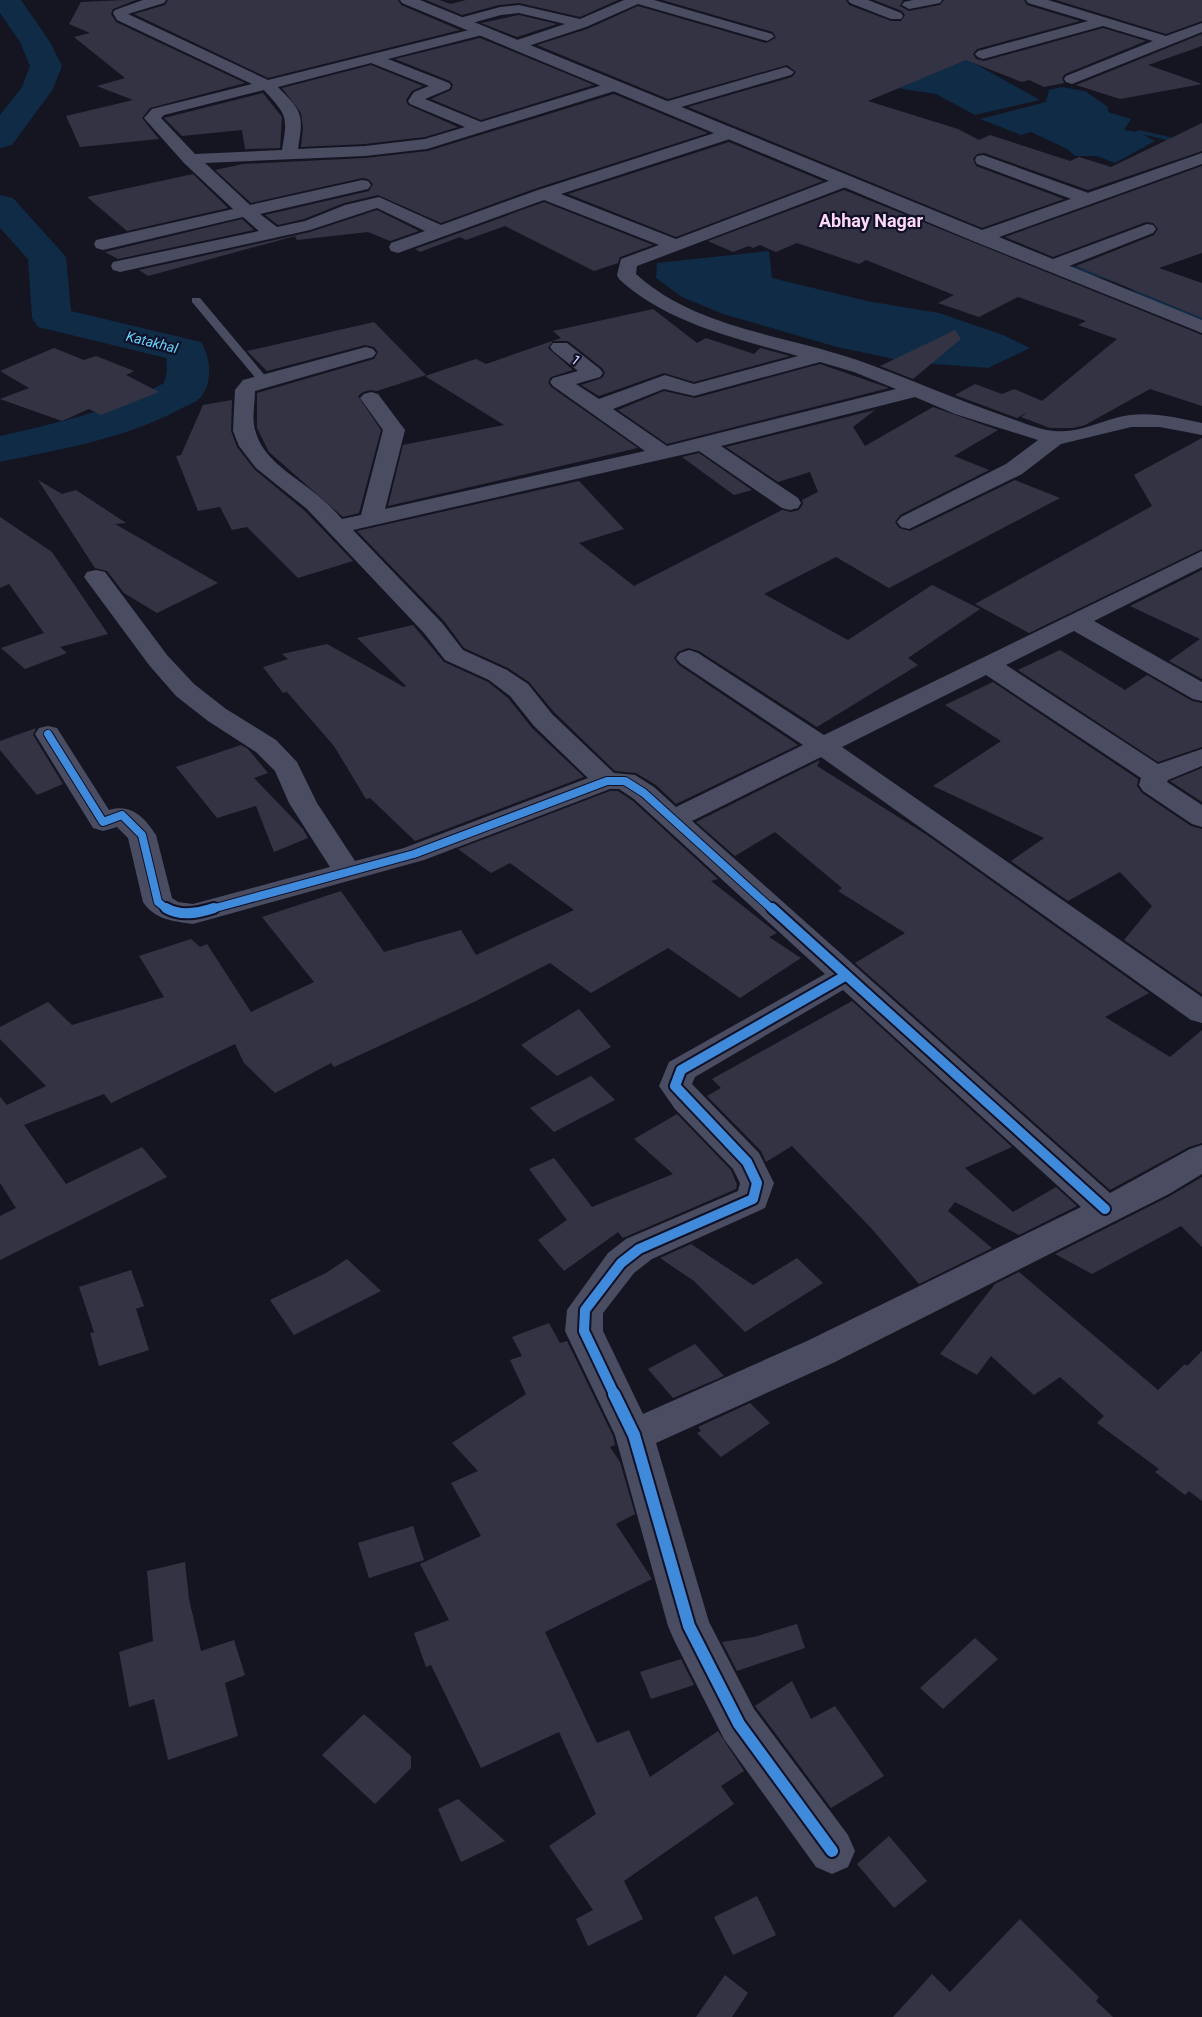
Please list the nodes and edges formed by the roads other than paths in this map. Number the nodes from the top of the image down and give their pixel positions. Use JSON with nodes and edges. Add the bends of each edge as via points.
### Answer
{"nodes":[{"id":1,"x":159,"y":0,"type":"edge"},
{"id":2,"x":407,"y":0,"type":"edge"},
{"id":3,"x":637,"y":0,"type":"edge"},
{"id":4,"x":855,"y":0,"type":"edge"},
{"id":5,"x":935,"y":0,"type":"edge"},
{"id":6,"x":1033,"y":0,"type":"edge"},
{"id":7,"x":909,"y":5,"type":"dead end"},
{"id":8,"x":896,"y":16,"type":"dead end"},
{"id":9,"x":460,"y":22,"type":"junction"},
{"id":10,"x":1103,"y":22,"type":"junction"},
{"id":11,"x":581,"y":24,"type":"junction"},
{"id":12,"x":1202,"y":27,"type":"edge"},
{"id":13,"x":481,"y":31,"type":"junction"},
{"id":14,"x":767,"y":37,"type":"dead end"},
{"id":15,"x":1167,"y":41,"type":"junction"},
{"id":16,"x":516,"y":45,"type":"junction"},
{"id":17,"x":983,"y":54,"type":"dead end"},
{"id":18,"x":374,"y":58,"type":"junction"},
{"id":19,"x":786,"y":72,"type":"dead end"},
{"id":20,"x":1072,"y":79,"type":"dead end"},
{"id":21,"x":269,"y":86,"type":"junction"},
{"id":22,"x":615,"y":86,"type":"junction"},
{"id":23,"x":664,"y":107,"type":"junction"},
{"id":24,"x":482,"y":128,"type":"junction"},
{"id":25,"x":730,"y":133,"type":"junction"},
{"id":26,"x":289,"y":155,"type":"junction"},
{"id":27,"x":1202,"y":158,"type":"edge"},
{"id":28,"x":190,"y":159,"type":"junction"},
{"id":29,"x":983,"y":160,"type":"dead end"},
{"id":30,"x":845,"y":181,"type":"junction"},
{"id":31,"x":362,"y":185,"type":"dead end"},
{"id":32,"x":544,"y":194,"type":"junction"},
{"id":33,"x":1088,"y":199,"type":"junction"},
{"id":34,"x":244,"y":210,"type":"junction"},
{"id":35,"x":1147,"y":229,"type":"dead end"},
{"id":36,"x":439,"y":231,"type":"junction"},
{"id":37,"x":272,"y":232,"type":"junction"},
{"id":38,"x":980,"y":237,"type":"junction"},
{"id":39,"x":103,"y":244,"type":"dead end"},
{"id":40,"x":676,"y":245,"type":"junction"},
{"id":41,"x":398,"y":247,"type":"dead end"},
{"id":42,"x":120,"y":266,"type":"dead end"},
{"id":43,"x":1052,"y":266,"type":"junction"},
{"id":44,"x":196,"y":300,"type":"dead end"},
{"id":45,"x":1202,"y":327,"type":"edge"},
{"id":46,"x":560,"y":347,"type":"dead end"},
{"id":47,"x":366,"y":353,"type":"dead end"},
{"id":48,"x":821,"y":356,"type":"junction"},
{"id":49,"x":263,"y":380,"type":"junction"},
{"id":50,"x":919,"y":390,"type":"junction"},
{"id":51,"x":371,"y":398,"type":"dead end"},
{"id":52,"x":596,"y":408,"type":"junction"},
{"id":53,"x":1202,"y":429,"type":"edge"},
{"id":54,"x":1055,"y":438,"type":"junction"},
{"id":55,"x":703,"y":444,"type":"junction"},
{"id":56,"x":663,"y":453,"type":"junction"},
{"id":57,"x":790,"y":503,"type":"dead end"},
{"id":58,"x":371,"y":519,"type":"junction"},
{"id":59,"x":909,"y":522,"type":"dead end"},
{"id":60,"x":337,"y":527,"type":"junction"},
{"id":61,"x":1202,"y":558,"type":"edge"},
{"id":62,"x":96,"y":577,"type":"dead end"},
{"id":63,"x":1075,"y":621,"type":"junction"},
{"id":64,"x":689,"y":658,"type":"dead end"},
{"id":65,"x":987,"y":664,"type":"junction"},
{"id":66,"x":1202,"y":693,"type":"edge"},
{"id":67,"x":48,"y":734,"type":"dead end"},
{"id":68,"x":823,"y":746,"type":"junction"},
{"id":69,"x":1202,"y":757,"type":"edge"},
{"id":70,"x":1155,"y":775,"type":"junction"},
{"id":71,"x":607,"y":781,"type":"junction"},
{"id":72,"x":1202,"y":818,"type":"edge"},
{"id":73,"x":672,"y":820,"type":"junction"},
{"id":74,"x":348,"y":872,"type":"junction"},
{"id":75,"x":845,"y":976,"type":"junction"},
{"id":76,"x":1202,"y":1011,"type":"edge"},
{"id":77,"x":1199,"y":1164,"type":"edge"},
{"id":78,"x":1105,"y":1209,"type":"junction"},
{"id":79,"x":634,"y":1435,"type":"junction"},
{"id":80,"x":832,"y":1851,"type":"dead end"}],
"edges":[{"from":1,"to":21,"type":"street","via":[[120,13]]},
{"from":2,"to":9,"type":"street"},
{"from":3,"to":11,"type":"street"},
{"from":3,"to":14,"type":"street"},
{"from":4,"to":8,"type":"street"},
{"from":5,"to":7,"type":"street"},
{"from":6,"to":10,"type":"street"},
{"from":9,"to":11,"type":"street","via":[[519,9]]},
{"from":9,"to":13,"type":"street"},
{"from":10,"to":15,"type":"street"},
{"from":10,"to":17,"type":"street"},
{"from":11,"to":16,"type":"street"},
{"from":12,"to":15,"type":"street"},
{"from":13,"to":16,"type":"street"},
{"from":13,"to":18,"type":"street"},
{"from":15,"to":20,"type":"street"},
{"from":16,"to":22,"type":"street"},
{"from":18,"to":21,"type":"street"},
{"from":18,"to":24,"type":"street","via":[[443,86],[420,95],[416,101]]},
{"from":19,"to":23,"type":"street"},
{"from":21,"to":26,"type":"street","via":[[292,111],[294,126]]},
{"from":21,"to":28,"type":"street","via":[[158,112],[152,118]]},
{"from":22,"to":23,"type":"street"},
{"from":22,"to":24,"type":"street"},
{"from":23,"to":25,"type":"street"},
{"from":24,"to":26,"type":"street","via":[[398,149]]},
{"from":25,"to":30,"type":"street"},
{"from":25,"to":32,"type":"street"},
{"from":26,"to":28,"type":"street"},
{"from":27,"to":33,"type":"street"},
{"from":28,"to":34,"type":"street"},
{"from":29,"to":33,"type":"street"},
{"from":30,"to":38,"type":"street"},
{"from":30,"to":40,"type":"street"},
{"from":31,"to":34,"type":"street"},
{"from":32,"to":36,"type":"street"},
{"from":32,"to":40,"type":"street"},
{"from":33,"to":38,"type":"street"},
{"from":34,"to":37,"type":"street"},
{"from":34,"to":39,"type":"street"},
{"from":35,"to":43,"type":"street"},
{"from":36,"to":37,"type":"street","via":[[379,202],[310,225]]},
{"from":36,"to":41,"type":"street"},
{"from":37,"to":42,"type":"street"},
{"from":38,"to":43,"type":"street"},
{"from":40,"to":48,"type":"street","via":[[628,263],[626,275],[655,297],[704,322]]},
{"from":43,"to":45,"type":"street"},
{"from":44,"to":49,"type":"lane"},
{"from":46,"to":52,"type":"street","name":"1","via":[[592,373],[560,382]]},
{"from":47,"to":49,"type":"street"},
{"from":48,"to":50,"type":"street"},
{"from":48,"to":52,"type":"street","via":[[694,390],[665,381]]},
{"from":49,"to":60,"type":"street","via":[[245,390],[243,420],[250,446]]},
{"from":50,"to":54,"type":"street","via":[[974,413]]},
{"from":50,"to":55,"type":"street"},
{"from":51,"to":58,"type":"street","via":[[394,430]]},
{"from":52,"to":56,"type":"street"},
{"from":53,"to":54,"type":"street","via":[[1160,421],[1130,421]]},
{"from":54,"to":59,"type":"street","via":[[1014,470]]},
{"from":55,"to":56,"type":"street"},
{"from":55,"to":57,"type":"street"},
{"from":56,"to":58,"type":"street"},
{"from":58,"to":60,"type":"street"},
{"from":60,"to":71,"type":"street","via":[[434,628],[454,655],[498,675],[519,690],[543,720]]},
{"from":61,"to":63,"type":"street"},
{"from":62,"to":74,"type":"street","via":[[185,690],[266,746],[287,768],[303,803]]},
{"from":63,"to":65,"type":"street"},
{"from":63,"to":66,"type":"street"},
{"from":64,"to":68,"type":"street"},
{"from":65,"to":68,"type":"street"},
{"from":65,"to":70,"type":"street"},
{"from":67,"to":74,"type":"street","via":[[104,822],[122,815],[142,836],[158,902],[170,911],[193,914]]},
{"from":68,"to":73,"type":"street"},
{"from":68,"to":76,"type":"street"},
{"from":69,"to":70,"type":"street"},
{"from":70,"to":72,"type":"street","via":[[1153,785]]},
{"from":71,"to":73,"type":"street","via":[[625,782],[644,793]]},
{"from":71,"to":74,"type":"street","via":[[414,854]]},
{"from":73,"to":75,"type":"street"},
{"from":75,"to":78,"type":"street"},
{"from":75,"to":79,"type":"street","via":[[681,1070],[675,1086],[747,1162],[757,1183],[753,1199],[740,1207],[639,1249],[621,1263],[585,1310],[584,1331]]},
{"from":77,"to":78,"type":"street"},
{"from":78,"to":79,"type":"street","via":[[820,1352]]},
{"from":79,"to":80,"type":"street","via":[[689,1626],[739,1724]]}]}
